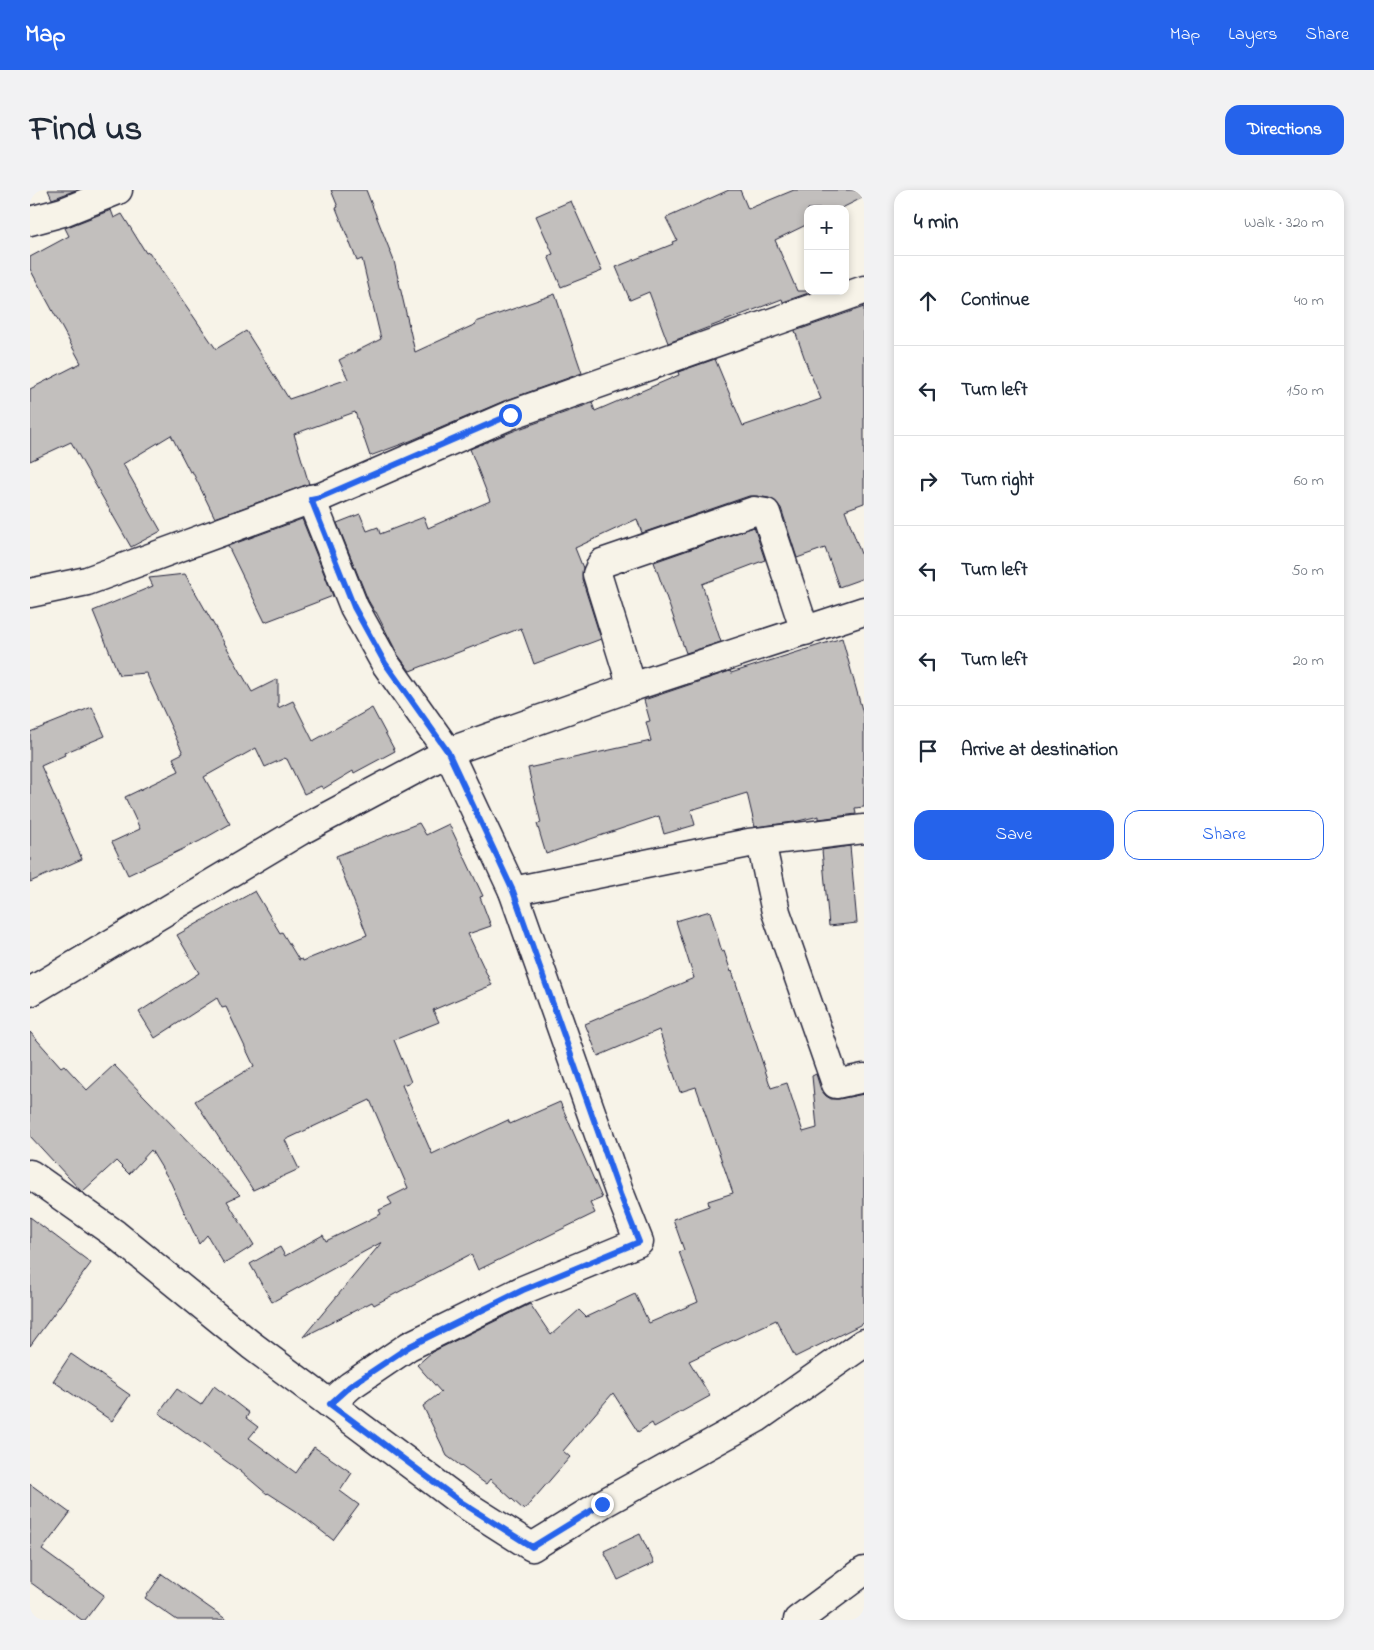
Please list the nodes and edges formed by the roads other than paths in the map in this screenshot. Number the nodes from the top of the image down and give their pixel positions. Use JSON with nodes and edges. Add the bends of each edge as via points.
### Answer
{"nodes":[{"id":1,"x":118,"y":190,"type":"edge"},
{"id":2,"x":30,"y":220,"type":"edge"},
{"id":3,"x":864,"y":290,"type":"edge"},
{"id":4,"x":311,"y":499,"type":"junction"},
{"id":5,"x":30,"y":593,"type":"edge"},
{"id":6,"x":864,"y":611,"type":"edge"},
{"id":7,"x":805,"y":631,"type":"junction"},
{"id":8,"x":632,"y":687,"type":"junction"},
{"id":9,"x":448,"y":752,"type":"junction"},
{"id":10,"x":864,"y":829,"type":"edge"},
{"id":11,"x":761,"y":842,"type":"junction"},
{"id":12,"x":513,"y":891,"type":"junction"},
{"id":13,"x":30,"y":992,"type":"edge"},
{"id":14,"x":864,"y":1078,"type":"edge"},
{"id":15,"x":30,"y":1174,"type":"edge"},
{"id":16,"x":864,"y":1344,"type":"edge"},
{"id":17,"x":330,"y":1404,"type":"junction"},
{"id":18,"x":864,"y":1571,"type":"edge"},
{"id":19,"x":798,"y":1620,"type":"edge"}],
"edges":[{"from":1,"to":2,"type":"street","via":[[64,212]]},
{"from":3,"to":4,"type":"street","via":[[510,415]]},
{"from":4,"to":5,"type":"street","via":[[87,581]]},
{"from":4,"to":9,"type":"street","via":[[354,607],[385,663]]},
{"from":6,"to":7,"type":"street"},
{"from":7,"to":8,"type":"street"},
{"from":7,"to":8,"type":"street","via":[[766,513],[754,512],[602,564],[597,574]]},
{"from":8,"to":9,"type":"street"},
{"from":9,"to":12,"type":"street"},
{"from":9,"to":13,"type":"street","via":[[300,831]]},
{"from":10,"to":11,"type":"street"},
{"from":11,"to":12,"type":"street"},
{"from":11,"to":14,"type":"street","via":[[776,912],[836,1084]]},
{"from":12,"to":17,"type":"street","via":[[639,1242],[523,1290],[410,1346],[350,1386]]},
{"from":15,"to":17,"type":"street","via":[[115,1234],[251,1345]]},
{"from":16,"to":17,"type":"street","via":[[757,1418],[532,1547],[461,1502]]},
{"from":18,"to":19,"type":"street"}]}
